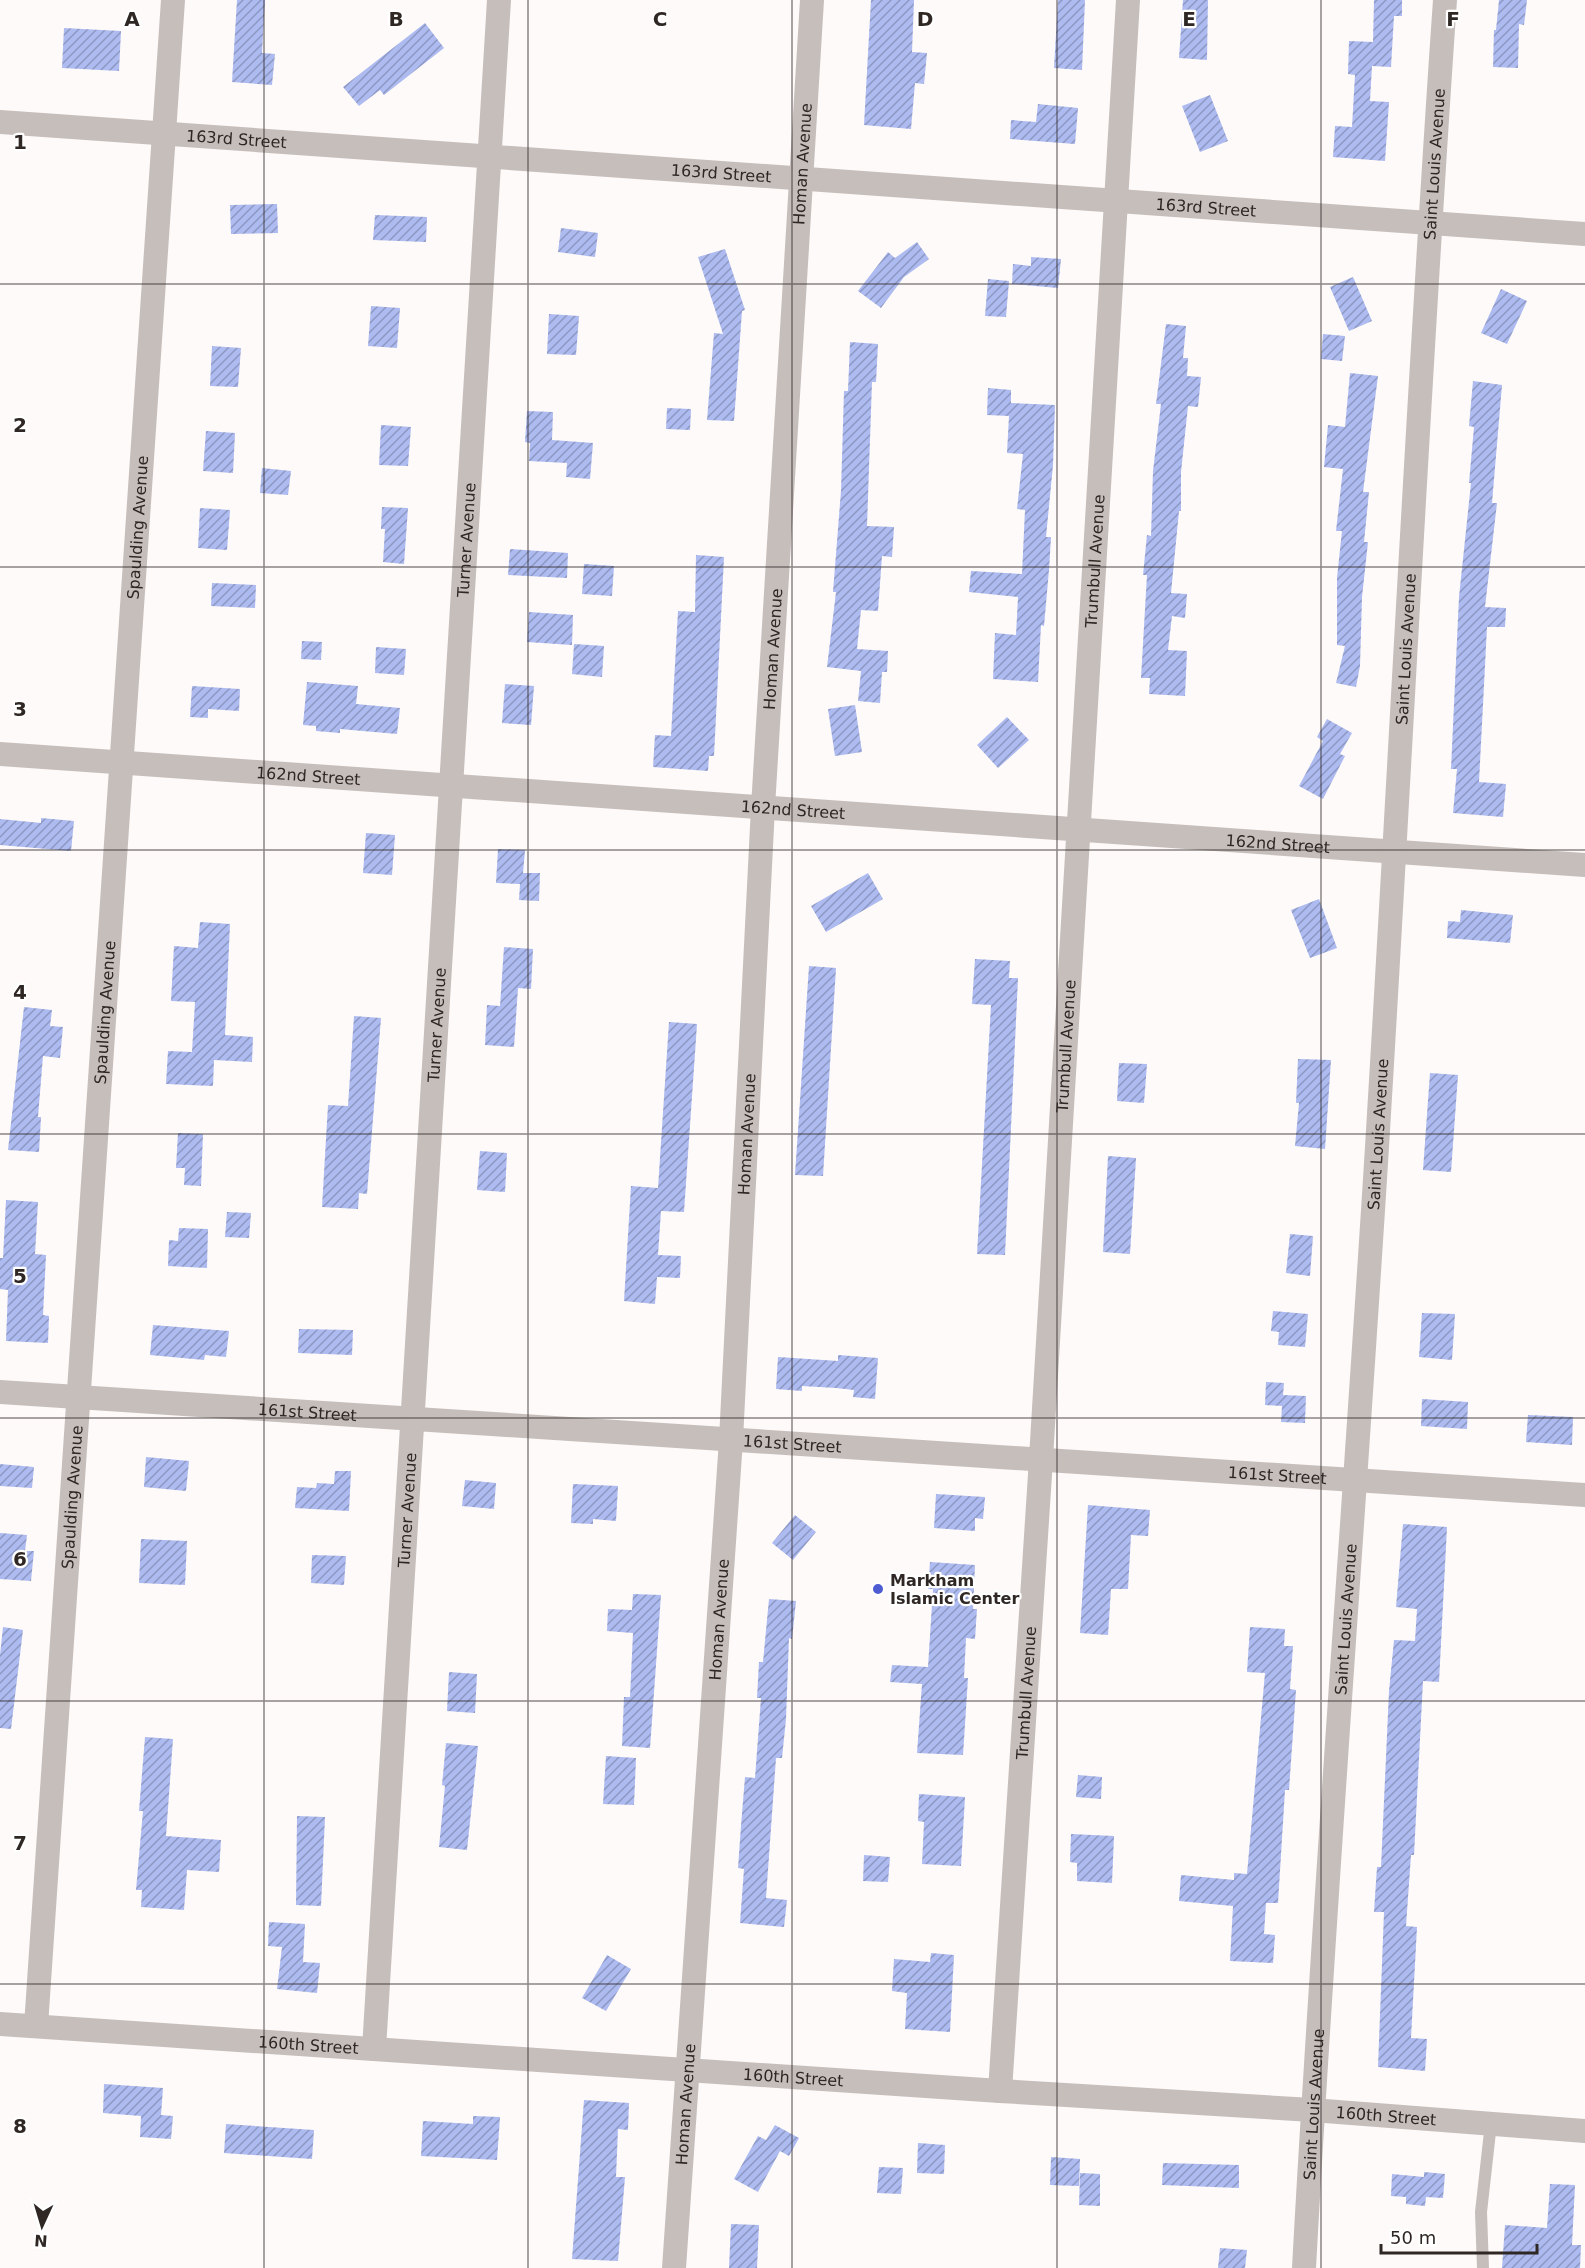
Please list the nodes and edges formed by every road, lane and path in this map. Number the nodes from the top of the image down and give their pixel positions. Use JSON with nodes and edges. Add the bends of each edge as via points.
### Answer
{"nodes":[{"id":1,"x":173,"y":0,"type":"edge"},
{"id":2,"x":499,"y":0,"type":"edge"},
{"id":3,"x":812,"y":0,"type":"edge"},
{"id":4,"x":1128,"y":0,"type":"edge"},
{"id":5,"x":1445,"y":0,"type":"edge"},
{"id":6,"x":0,"y":122,"type":"edge"},
{"id":7,"x":164,"y":134,"type":"junction"},
{"id":8,"x":489,"y":156,"type":"junction"},
{"id":9,"x":800,"y":178,"type":"junction"},
{"id":10,"x":1116,"y":201,"type":"junction"},
{"id":11,"x":1430,"y":222,"type":"junction"},
{"id":12,"x":1585,"y":234,"type":"edge"},
{"id":13,"x":0,"y":754,"type":"edge"},
{"id":14,"x":121,"y":762,"type":"junction"},
{"id":15,"x":451,"y":785,"type":"junction"},
{"id":16,"x":763,"y":807,"type":"junction"},
{"id":17,"x":1077,"y":829,"type":"junction"},
{"id":18,"x":1395,"y":852,"type":"junction"},
{"id":19,"x":1585,"y":865,"type":"edge"},
{"id":20,"x":0,"y":1392,"type":"edge"},
{"id":21,"x":78,"y":1398,"type":"junction"},
{"id":22,"x":413,"y":1419,"type":"junction"},
{"id":23,"x":731,"y":1440,"type":"junction"},
{"id":24,"x":1041,"y":1458,"type":"junction"},
{"id":25,"x":1356,"y":1481,"type":"junction"},
{"id":26,"x":1585,"y":1495,"type":"edge"},
{"id":27,"x":0,"y":2024,"type":"edge"},
{"id":28,"x":36,"y":2026,"type":"junction"},
{"id":29,"x":374,"y":2049,"type":"junction"},
{"id":30,"x":687,"y":2070,"type":"junction"},
{"id":31,"x":1000,"y":2091,"type":"junction"},
{"id":32,"x":1312,"y":2110,"type":"junction"},
{"id":33,"x":1491,"y":2123,"type":"junction"},
{"id":34,"x":1585,"y":2131,"type":"edge"},
{"id":35,"x":674,"y":2268,"type":"edge"},
{"id":36,"x":1304,"y":2268,"type":"edge"},
{"id":37,"x":1484,"y":2268,"type":"edge"}],
"edges":[{"from":1,"to":7,"type":"street","name":"Spaulding Avenue"},
{"from":2,"to":8,"type":"street","name":"Turner Avenue"},
{"from":3,"to":9,"type":"street","name":"Homan Avenue"},
{"from":4,"to":10,"type":"street","name":"Trumbull Avenue"},
{"from":5,"to":11,"type":"street","name":"Saint Louis Avenue"},
{"from":6,"to":7,"type":"street","name":"163rd Street"},
{"from":7,"to":8,"type":"street","name":"163rd Street"},
{"from":7,"to":14,"type":"street","name":"Spaulding Avenue"},
{"from":8,"to":9,"type":"street","name":"163rd Street"},
{"from":8,"to":15,"type":"street","name":"Turner Avenue"},
{"from":9,"to":10,"type":"street","name":"163rd Street"},
{"from":9,"to":16,"type":"street","name":"Homan Avenue"},
{"from":10,"to":11,"type":"street","name":"163rd Street"},
{"from":10,"to":17,"type":"street","name":"Trumbull Avenue"},
{"from":11,"to":12,"type":"street","name":"163rd Street"},
{"from":11,"to":18,"type":"street","name":"Saint Louis Avenue"},
{"from":13,"to":14,"type":"street","name":"162nd Street"},
{"from":14,"to":15,"type":"street","name":"162nd Street"},
{"from":14,"to":21,"type":"street","name":"Spaulding Avenue"},
{"from":15,"to":16,"type":"street","name":"162nd Street"},
{"from":15,"to":22,"type":"street","name":"Turner Avenue"},
{"from":16,"to":17,"type":"street","name":"162nd Street"},
{"from":16,"to":23,"type":"street","name":"Homan Avenue"},
{"from":17,"to":18,"type":"street","name":"162nd Street"},
{"from":17,"to":24,"type":"street","name":"Trumbull Avenue"},
{"from":18,"to":19,"type":"street","name":"162nd Street"},
{"from":18,"to":25,"type":"street","name":"Saint Louis Avenue"},
{"from":20,"to":21,"type":"street","name":"161st Street"},
{"from":21,"to":22,"type":"street","name":"161st Street"},
{"from":21,"to":28,"type":"street","name":"Spaulding Avenue"},
{"from":22,"to":23,"type":"street","name":"161st Street"},
{"from":22,"to":29,"type":"street","name":"Turner Avenue"},
{"from":23,"to":24,"type":"street","name":"161st Street"},
{"from":23,"to":30,"type":"street","name":"Homan Avenue"},
{"from":24,"to":25,"type":"street","name":"161st Street"},
{"from":24,"to":31,"type":"street","name":"Trumbull Avenue"},
{"from":25,"to":26,"type":"street","name":"161st Street"},
{"from":25,"to":32,"type":"street","name":"Saint Louis Avenue"},
{"from":27,"to":28,"type":"street","name":"160th Street"},
{"from":28,"to":29,"type":"street","name":"160th Street"},
{"from":29,"to":30,"type":"street","name":"160th Street"},
{"from":30,"to":31,"type":"street","name":"160th Street"},
{"from":30,"to":35,"type":"street","name":"Homan Avenue"},
{"from":31,"to":32,"type":"street","name":"160th Street"},
{"from":32,"to":33,"type":"street","name":"160th Street"},
{"from":32,"to":36,"type":"street","name":"Saint Louis Avenue"},
{"from":33,"to":34,"type":"street","name":"160th Street"},
{"from":33,"to":37,"type":"lane","via":[[1481,2212]]}]}
